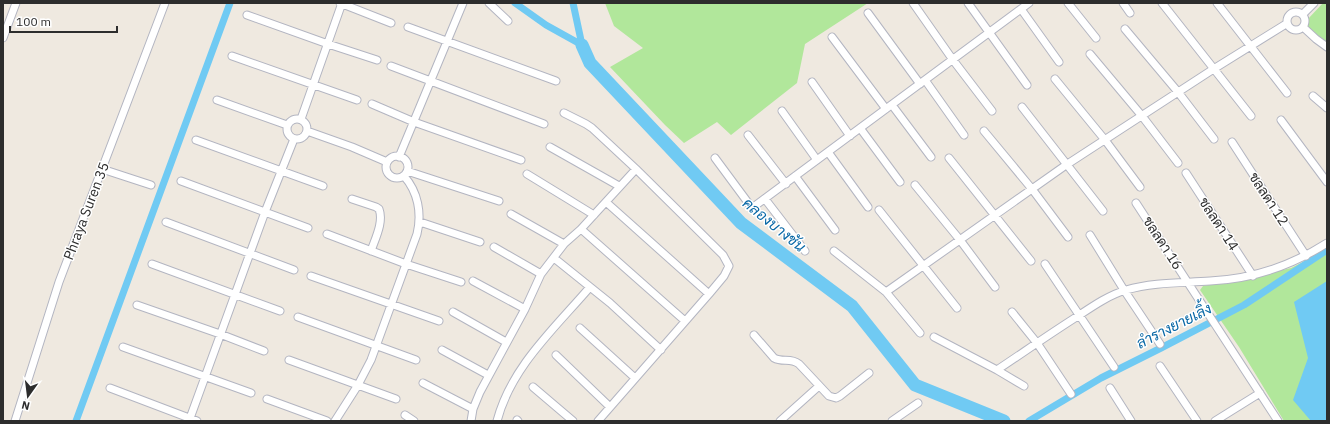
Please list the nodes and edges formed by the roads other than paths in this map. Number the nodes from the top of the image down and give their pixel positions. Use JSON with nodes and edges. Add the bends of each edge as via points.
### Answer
{"nodes":[{"id":1,"x":16,"y":3,"type":"edge"},
{"id":2,"x":165,"y":3,"type":"edge"},
{"id":3,"x":341,"y":3,"type":"edge"},
{"id":4,"x":463,"y":3,"type":"edge"},
{"id":5,"x":489,"y":3,"type":"edge"},
{"id":6,"x":913,"y":3,"type":"edge"},
{"id":7,"x":968,"y":3,"type":"edge"},
{"id":8,"x":1068,"y":3,"type":"edge"},
{"id":9,"x":1123,"y":3,"type":"edge"},
{"id":10,"x":1162,"y":3,"type":"edge"},
{"id":11,"x":1218,"y":3,"type":"edge"},
{"id":12,"x":1314,"y":3,"type":"edge"},
{"id":13,"x":1025,"y":5,"type":"edge"},
{"id":14,"x":868,"y":13,"type":"dead end"},
{"id":15,"x":1130,"y":13,"type":"dead end"},
{"id":16,"x":1303,"y":14,"type":"junction"},
{"id":17,"x":247,"y":15,"type":"dead end"},
{"id":18,"x":508,"y":21,"type":"dead end"},
{"id":19,"x":391,"y":23,"type":"dead end"},
{"id":20,"x":1286,"y":24,"type":"junction"},
{"id":21,"x":408,"y":27,"type":"dead end"},
{"id":22,"x":1303,"y":27,"type":"junction"},
{"id":23,"x":1125,"y":29,"type":"dead end"},
{"id":24,"x":989,"y":33,"type":"junction"},
{"id":25,"x":3,"y":38,"type":"edge"},
{"id":26,"x":832,"y":38,"type":"dead end"},
{"id":27,"x":1096,"y":38,"type":"dead end"},
{"id":28,"x":448,"y":42,"type":"junction"},
{"id":29,"x":328,"y":44,"type":"junction"},
{"id":30,"x":1251,"y":46,"type":"junction"},
{"id":31,"x":1327,"y":46,"type":"edge"},
{"id":32,"x":1090,"y":54,"type":"dead end"},
{"id":33,"x":232,"y":56,"type":"dead end"},
{"id":34,"x":377,"y":60,"type":"dead end"},
{"id":35,"x":953,"y":60,"type":"junction"},
{"id":36,"x":1059,"y":62,"type":"dead end"},
{"id":37,"x":391,"y":66,"type":"dead end"},
{"id":38,"x":1214,"y":69,"type":"junction"},
{"id":39,"x":1055,"y":79,"type":"dead end"},
{"id":40,"x":430,"y":81,"type":"junction"},
{"id":41,"x":556,"y":81,"type":"dead end"},
{"id":42,"x":812,"y":82,"type":"dead end"},
{"id":43,"x":922,"y":82,"type":"junction"},
{"id":44,"x":313,"y":84,"type":"junction"},
{"id":45,"x":1027,"y":85,"type":"dead end"},
{"id":46,"x":1178,"y":92,"type":"junction"},
{"id":47,"x":1287,"y":93,"type":"dead end"},
{"id":48,"x":1313,"y":96,"type":"dead end"},
{"id":49,"x":217,"y":100,"type":"dead end"},
{"id":50,"x":357,"y":100,"type":"dead end"},
{"id":51,"x":372,"y":104,"type":"dead end"},
{"id":52,"x":892,"y":105,"type":"junction"},
{"id":53,"x":1022,"y":107,"type":"dead end"},
{"id":54,"x":1327,"y":108,"type":"edge"},
{"id":55,"x":886,"y":110,"type":"junction"},
{"id":56,"x":782,"y":111,"type":"dead end"},
{"id":57,"x":992,"y":111,"type":"dead end"},
{"id":58,"x":564,"y":113,"type":"dead end"},
{"id":59,"x":1142,"y":116,"type":"junction"},
{"id":60,"x":1251,"y":116,"type":"dead end"},
{"id":61,"x":301,"y":119,"type":"junction"},
{"id":62,"x":1281,"y":120,"type":"dead end"},
{"id":63,"x":414,"y":122,"type":"junction"},
{"id":64,"x":544,"y":124,"type":"dead end"},
{"id":65,"x":287,"y":125,"type":"junction"},
{"id":66,"x":860,"y":128,"type":"junction"},
{"id":67,"x":307,"y":131,"type":"junction"},
{"id":68,"x":984,"y":131,"type":"dead end"},
{"id":69,"x":964,"y":134,"type":"dead end"},
{"id":70,"x":748,"y":135,"type":"dead end"},
{"id":71,"x":850,"y":136,"type":"junction"},
{"id":72,"x":294,"y":139,"type":"junction"},
{"id":73,"x":1214,"y":139,"type":"dead end"},
{"id":74,"x":196,"y":140,"type":"dead end"},
{"id":75,"x":1105,"y":140,"type":"junction"},
{"id":76,"x":1232,"y":142,"type":"dead end"},
{"id":77,"x":550,"y":147,"type":"dead end"},
{"id":78,"x":828,"y":152,"type":"junction"},
{"id":79,"x":399,"y":157,"type":"junction"},
{"id":80,"x":931,"y":157,"type":"dead end"},
{"id":81,"x":716,"y":158,"type":"dead end"},
{"id":82,"x":949,"y":158,"type":"dead end"},
{"id":83,"x":521,"y":160,"type":"dead end"},
{"id":84,"x":817,"y":160,"type":"junction"},
{"id":85,"x":387,"y":162,"type":"junction"},
{"id":86,"x":1178,"y":164,"type":"dead end"},
{"id":87,"x":1066,"y":165,"type":"junction"},
{"id":88,"x":102,"y":169,"type":"junction"},
{"id":89,"x":636,"y":169,"type":"junction"},
{"id":90,"x":281,"y":171,"type":"junction"},
{"id":91,"x":405,"y":173,"type":"junction"},
{"id":92,"x":1186,"y":173,"type":"dead end"},
{"id":93,"x":527,"y":174,"type":"dead end"},
{"id":94,"x":795,"y":176,"type":"junction"},
{"id":95,"x":181,"y":181,"type":"dead end"},
{"id":96,"x":900,"y":182,"type":"dead end"},
{"id":97,"x":1327,"y":182,"type":"edge"},
{"id":98,"x":786,"y":184,"type":"junction"},
{"id":99,"x":915,"y":184,"type":"dead end"},
{"id":100,"x":151,"y":185,"type":"dead end"},
{"id":101,"x":322,"y":186,"type":"dead end"},
{"id":102,"x":620,"y":186,"type":"junction"},
{"id":103,"x":1140,"y":187,"type":"dead end"},
{"id":104,"x":1032,"y":189,"type":"junction"},
{"id":105,"x":352,"y":199,"type":"dead end"},
{"id":106,"x":765,"y":199,"type":"junction"},
{"id":107,"x":499,"y":201,"type":"dead end"},
{"id":108,"x":606,"y":202,"type":"junction"},
{"id":109,"x":1136,"y":202,"type":"dead end"},
{"id":110,"x":868,"y":207,"type":"dead end"},
{"id":111,"x":879,"y":210,"type":"dead end"},
{"id":112,"x":1104,"y":211,"type":"dead end"},
{"id":113,"x":265,"y":212,"type":"junction"},
{"id":114,"x":511,"y":214,"type":"dead end"},
{"id":115,"x":594,"y":215,"type":"junction"},
{"id":116,"x":996,"y":215,"type":"junction"},
{"id":117,"x":166,"y":222,"type":"dead end"},
{"id":118,"x":420,"y":222,"type":"junction"},
{"id":119,"x":308,"y":228,"type":"dead end"},
{"id":120,"x":581,"y":229,"type":"junction"},
{"id":121,"x":835,"y":230,"type":"dead end"},
{"id":122,"x":327,"y":234,"type":"dead end"},
{"id":123,"x":1090,"y":235,"type":"dead end"},
{"id":124,"x":1068,"y":237,"type":"dead end"},
{"id":125,"x":960,"y":240,"type":"junction"},
{"id":126,"x":480,"y":242,"type":"dead end"},
{"id":127,"x":1327,"y":243,"type":"edge"},
{"id":128,"x":564,"y":244,"type":"junction"},
{"id":129,"x":494,"y":247,"type":"dead end"},
{"id":130,"x":371,"y":251,"type":"junction"},
{"id":131,"x":805,"y":251,"type":"dead end"},
{"id":132,"x":834,"y":251,"type":"dead end"},
{"id":133,"x":250,"y":252,"type":"junction"},
{"id":134,"x":1306,"y":256,"type":"junction"},
{"id":135,"x":554,"y":258,"type":"junction"},
{"id":136,"x":1031,"y":261,"type":"dead end"},
{"id":137,"x":152,"y":264,"type":"dead end"},
{"id":138,"x":406,"y":264,"type":"junction"},
{"id":139,"x":1045,"y":264,"type":"dead end"},
{"id":140,"x":924,"y":266,"type":"junction"},
{"id":141,"x":294,"y":270,"type":"dead end"},
{"id":142,"x":541,"y":274,"type":"junction"},
{"id":143,"x":311,"y":276,"type":"dead end"},
{"id":144,"x":1253,"y":276,"type":"junction"},
{"id":145,"x":473,"y":281,"type":"dead end"},
{"id":146,"x":461,"y":282,"type":"dead end"},
{"id":147,"x":1189,"y":283,"type":"junction"},
{"id":148,"x":590,"y":287,"type":"junction"},
{"id":149,"x":995,"y":287,"type":"dead end"},
{"id":150,"x":1124,"y":290,"type":"junction"},
{"id":151,"x":886,"y":292,"type":"junction"},
{"id":152,"x":235,"y":294,"type":"junction"},
{"id":153,"x":709,"y":294,"type":"junction"},
{"id":154,"x":391,"y":304,"type":"junction"},
{"id":155,"x":137,"y":305,"type":"dead end"},
{"id":156,"x":957,"y":308,"type":"dead end"},
{"id":157,"x":525,"y":309,"type":"junction"},
{"id":158,"x":280,"y":311,"type":"dead end"},
{"id":159,"x":453,"y":312,"type":"dead end"},
{"id":160,"x":1012,"y":312,"type":"dead end"},
{"id":161,"x":1079,"y":315,"type":"junction"},
{"id":162,"x":298,"y":317,"type":"dead end"},
{"id":163,"x":439,"y":321,"type":"dead end"},
{"id":164,"x":685,"y":321,"type":"junction"},
{"id":165,"x":580,"y":328,"type":"dead end"},
{"id":166,"x":920,"y":333,"type":"dead end"},
{"id":167,"x":220,"y":334,"type":"junction"},
{"id":168,"x":754,"y":335,"type":"dead end"},
{"id":169,"x":934,"y":337,"type":"dead end"},
{"id":170,"x":506,"y":342,"type":"junction"},
{"id":171,"x":1037,"y":343,"type":"junction"},
{"id":172,"x":1160,"y":344,"type":"dead end"},
{"id":173,"x":375,"y":346,"type":"junction"},
{"id":174,"x":123,"y":347,"type":"dead end"},
{"id":175,"x":442,"y":350,"type":"dead end"},
{"id":176,"x":661,"y":350,"type":"junction"},
{"id":177,"x":264,"y":351,"type":"dead end"},
{"id":178,"x":556,"y":355,"type":"dead end"},
{"id":179,"x":288,"y":360,"type":"dead end"},
{"id":180,"x":416,"y":360,"type":"dead end"},
{"id":181,"x":1160,"y":366,"type":"dead end"},
{"id":182,"x":1114,"y":367,"type":"dead end"},
{"id":183,"x":997,"y":370,"type":"junction"},
{"id":184,"x":869,"y":373,"type":"dead end"},
{"id":185,"x":205,"y":376,"type":"junction"},
{"id":186,"x":488,"y":376,"type":"junction"},
{"id":187,"x":635,"y":378,"type":"junction"},
{"id":188,"x":423,"y":383,"type":"dead end"},
{"id":189,"x":358,"y":385,"type":"junction"},
{"id":190,"x":819,"y":386,"type":"junction"},
{"id":191,"x":1024,"y":386,"type":"dead end"},
{"id":192,"x":533,"y":387,"type":"dead end"},
{"id":193,"x":110,"y":388,"type":"dead end"},
{"id":194,"x":1110,"y":388,"type":"dead end"},
{"id":195,"x":251,"y":393,"type":"dead end"},
{"id":196,"x":1260,"y":393,"type":"junction"},
{"id":197,"x":1071,"y":394,"type":"dead end"},
{"id":198,"x":267,"y":399,"type":"dead end"},
{"id":199,"x":396,"y":399,"type":"dead end"},
{"id":200,"x":918,"y":403,"type":"dead end"},
{"id":201,"x":610,"y":407,"type":"junction"},
{"id":202,"x":473,"y":409,"type":"junction"},
{"id":203,"x":405,"y":416,"type":"dead end"},
{"id":204,"x":189,"y":420,"type":"edge"},
{"id":205,"x":14,"y":421,"type":"edge"},
{"id":206,"x":197,"y":421,"type":"edge"},
{"id":207,"x":327,"y":421,"type":"edge"},
{"id":208,"x":336,"y":421,"type":"edge"},
{"id":209,"x":414,"y":421,"type":"edge"},
{"id":210,"x":471,"y":421,"type":"edge"},
{"id":211,"x":497,"y":421,"type":"edge"},
{"id":212,"x":573,"y":421,"type":"edge"},
{"id":213,"x":598,"y":421,"type":"edge"},
{"id":214,"x":780,"y":421,"type":"edge"},
{"id":215,"x":892,"y":421,"type":"edge"},
{"id":216,"x":1131,"y":421,"type":"edge"},
{"id":217,"x":1197,"y":421,"type":"edge"},
{"id":218,"x":1216,"y":421,"type":"edge"},
{"id":219,"x":1278,"y":421,"type":"edge"}],
"edges":[{"from":1,"to":25,"type":"street"},
{"from":2,"to":88,"type":"street","name":"Phraya Suren 35"},
{"from":3,"to":19,"type":"street"},
{"from":3,"to":29,"type":"street"},
{"from":4,"to":28,"type":"street"},
{"from":5,"to":18,"type":"street"},
{"from":6,"to":35,"type":"street"},
{"from":7,"to":24,"type":"street"},
{"from":8,"to":27,"type":"street"},
{"from":9,"to":15,"type":"street"},
{"from":10,"to":38,"type":"street"},
{"from":11,"to":30,"type":"street"},
{"from":12,"to":16,"type":"street"},
{"from":13,"to":24,"type":"street"},
{"from":13,"to":36,"type":"street"},
{"from":14,"to":43,"type":"street"},
{"from":16,"to":20,"type":"street","via":[[1290,13]]},
{"from":16,"to":22,"type":"street"},
{"from":17,"to":29,"type":"street"},
{"from":20,"to":22,"type":"street","via":[[1294,30]]},
{"from":20,"to":30,"type":"street"},
{"from":21,"to":28,"type":"street"},
{"from":22,"to":31,"type":"street"},
{"from":23,"to":46,"type":"street"},
{"from":24,"to":35,"type":"street"},
{"from":24,"to":45,"type":"street"},
{"from":26,"to":55,"type":"street"},
{"from":28,"to":40,"type":"street"},
{"from":28,"to":41,"type":"street"},
{"from":29,"to":34,"type":"street"},
{"from":29,"to":44,"type":"street"},
{"from":30,"to":38,"type":"street"},
{"from":30,"to":47,"type":"street"},
{"from":32,"to":59,"type":"street"},
{"from":33,"to":44,"type":"street"},
{"from":35,"to":43,"type":"street"},
{"from":35,"to":57,"type":"street"},
{"from":37,"to":40,"type":"street"},
{"from":38,"to":46,"type":"street"},
{"from":38,"to":60,"type":"street"},
{"from":39,"to":75,"type":"street"},
{"from":40,"to":63,"type":"street"},
{"from":40,"to":64,"type":"street"},
{"from":42,"to":71,"type":"street"},
{"from":43,"to":52,"type":"street"},
{"from":43,"to":69,"type":"street"},
{"from":44,"to":50,"type":"street"},
{"from":44,"to":61,"type":"street"},
{"from":46,"to":59,"type":"street"},
{"from":46,"to":73,"type":"street"},
{"from":48,"to":54,"type":"street"},
{"from":49,"to":65,"type":"street"},
{"from":51,"to":63,"type":"street"},
{"from":52,"to":55,"type":"street"},
{"from":52,"to":80,"type":"street"},
{"from":53,"to":87,"type":"street"},
{"from":55,"to":66,"type":"street"},
{"from":56,"to":84,"type":"street"},
{"from":58,"to":89,"type":"street","via":[[592,128]]},
{"from":59,"to":75,"type":"street"},
{"from":59,"to":86,"type":"street"},
{"from":61,"to":65,"type":"street","via":[[291,120]]},
{"from":61,"to":67,"type":"street","via":[[307,125]]},
{"from":62,"to":97,"type":"street"},
{"from":63,"to":79,"type":"street"},
{"from":63,"to":83,"type":"street"},
{"from":65,"to":72,"type":"street","via":[[289,135]]},
{"from":66,"to":71,"type":"street"},
{"from":66,"to":96,"type":"street"},
{"from":67,"to":72,"type":"street","via":[[301,138]]},
{"from":67,"to":85,"type":"street"},
{"from":68,"to":104,"type":"street"},
{"from":70,"to":98,"type":"street"},
{"from":71,"to":78,"type":"street"},
{"from":72,"to":90,"type":"street"},
{"from":74,"to":90,"type":"street"},
{"from":75,"to":87,"type":"street"},
{"from":75,"to":103,"type":"street"},
{"from":76,"to":134,"type":"street","name":"ชลลดา 12"},
{"from":77,"to":102,"type":"street"},
{"from":78,"to":84,"type":"street"},
{"from":78,"to":110,"type":"street"},
{"from":79,"to":85,"type":"street"},
{"from":79,"to":91,"type":"street","via":[[406,161],[408,168]]},
{"from":81,"to":106,"type":"street","via":[[752,208]]},
{"from":82,"to":116,"type":"street"},
{"from":84,"to":94,"type":"street"},
{"from":85,"to":91,"type":"street","via":[[386,169],[390,176],[397,178]]},
{"from":87,"to":104,"type":"street"},
{"from":87,"to":112,"type":"street"},
{"from":88,"to":100,"type":"street"},
{"from":88,"to":205,"type":"street","name":"Phraya Suren 35","via":[[60,282]]},
{"from":89,"to":102,"type":"street"},
{"from":89,"to":153,"type":"street","via":[[727,261],[728,270]]},
{"from":90,"to":101,"type":"street"},
{"from":90,"to":113,"type":"street"},
{"from":91,"to":107,"type":"street"},
{"from":91,"to":118,"type":"street","via":[[416,198]]},
{"from":92,"to":144,"type":"street","name":"ชลลดา 14"},
{"from":93,"to":115,"type":"street"},
{"from":94,"to":98,"type":"street"},
{"from":94,"to":121,"type":"street"},
{"from":95,"to":113,"type":"street"},
{"from":98,"to":106,"type":"street"},
{"from":99,"to":125,"type":"street"},
{"from":102,"to":108,"type":"street"},
{"from":104,"to":116,"type":"street"},
{"from":104,"to":124,"type":"street"},
{"from":105,"to":130,"type":"street","via":[[376,207],[381,214]]},
{"from":106,"to":131,"type":"street"},
{"from":108,"to":115,"type":"street"},
{"from":108,"to":153,"type":"street"},
{"from":109,"to":147,"type":"street","name":"ชลลดา 16"},
{"from":111,"to":140,"type":"street"},
{"from":113,"to":119,"type":"street"},
{"from":113,"to":133,"type":"street"},
{"from":114,"to":128,"type":"street"},
{"from":115,"to":120,"type":"street"},
{"from":116,"to":125,"type":"street"},
{"from":116,"to":136,"type":"street"},
{"from":117,"to":133,"type":"street"},
{"from":118,"to":126,"type":"street"},
{"from":118,"to":138,"type":"street"},
{"from":120,"to":128,"type":"street"},
{"from":120,"to":164,"type":"street"},
{"from":122,"to":130,"type":"street"},
{"from":123,"to":150,"type":"street"},
{"from":125,"to":140,"type":"street"},
{"from":125,"to":149,"type":"street"},
{"from":127,"to":134,"type":"street"},
{"from":128,"to":135,"type":"street"},
{"from":129,"to":142,"type":"street"},
{"from":130,"to":138,"type":"street"},
{"from":132,"to":151,"type":"street"},
{"from":133,"to":141,"type":"street"},
{"from":133,"to":152,"type":"street"},
{"from":134,"to":144,"type":"street"},
{"from":135,"to":142,"type":"street"},
{"from":135,"to":148,"type":"street"},
{"from":137,"to":152,"type":"street"},
{"from":138,"to":146,"type":"street"},
{"from":138,"to":154,"type":"street"},
{"from":139,"to":161,"type":"street"},
{"from":140,"to":151,"type":"street"},
{"from":140,"to":156,"type":"street"},
{"from":142,"to":157,"type":"street"},
{"from":143,"to":154,"type":"street"},
{"from":144,"to":147,"type":"street"},
{"from":145,"to":157,"type":"street"},
{"from":147,"to":150,"type":"street","via":[[1146,285]]},
{"from":147,"to":196,"type":"street","name":"ชลลดา 16"},
{"from":148,"to":176,"type":"street"},
{"from":148,"to":211,"type":"street","via":[[530,356],[513,381]]},
{"from":150,"to":161,"type":"street"},
{"from":150,"to":172,"type":"street"},
{"from":151,"to":166,"type":"street"},
{"from":152,"to":158,"type":"street"},
{"from":152,"to":167,"type":"street"},
{"from":153,"to":164,"type":"street"},
{"from":154,"to":163,"type":"street"},
{"from":154,"to":173,"type":"street"},
{"from":155,"to":167,"type":"street"},
{"from":157,"to":170,"type":"street"},
{"from":159,"to":170,"type":"street"},
{"from":160,"to":171,"type":"street"},
{"from":161,"to":171,"type":"street"},
{"from":161,"to":182,"type":"street"},
{"from":162,"to":173,"type":"street"},
{"from":164,"to":176,"type":"street"},
{"from":165,"to":187,"type":"street"},
{"from":167,"to":177,"type":"street"},
{"from":167,"to":185,"type":"street"},
{"from":168,"to":190,"type":"street","via":[[774,358],[799,364]]},
{"from":169,"to":183,"type":"street"},
{"from":170,"to":186,"type":"street"},
{"from":171,"to":183,"type":"street"},
{"from":171,"to":197,"type":"street"},
{"from":173,"to":180,"type":"street"},
{"from":173,"to":189,"type":"street"},
{"from":174,"to":185,"type":"street"},
{"from":175,"to":186,"type":"street"},
{"from":176,"to":187,"type":"street"},
{"from":178,"to":201,"type":"street"},
{"from":179,"to":189,"type":"street"},
{"from":181,"to":217,"type":"street"},
{"from":183,"to":191,"type":"street"},
{"from":184,"to":190,"type":"street","via":[[836,398],[829,396]]},
{"from":185,"to":195,"type":"street"},
{"from":185,"to":204,"type":"street"},
{"from":186,"to":202,"type":"street"},
{"from":187,"to":201,"type":"street"},
{"from":188,"to":202,"type":"street"},
{"from":189,"to":199,"type":"street"},
{"from":189,"to":208,"type":"street"},
{"from":190,"to":214,"type":"street"},
{"from":192,"to":212,"type":"street"},
{"from":193,"to":204,"type":"street"},
{"from":194,"to":216,"type":"street"},
{"from":196,"to":218,"type":"street"},
{"from":196,"to":219,"type":"street","name":"ชลลดา 16"},
{"from":198,"to":207,"type":"street"},
{"from":200,"to":215,"type":"street"},
{"from":201,"to":213,"type":"street"},
{"from":202,"to":210,"type":"street"},
{"from":203,"to":209,"type":"street"},
{"from":204,"to":206,"type":"street"}]}
